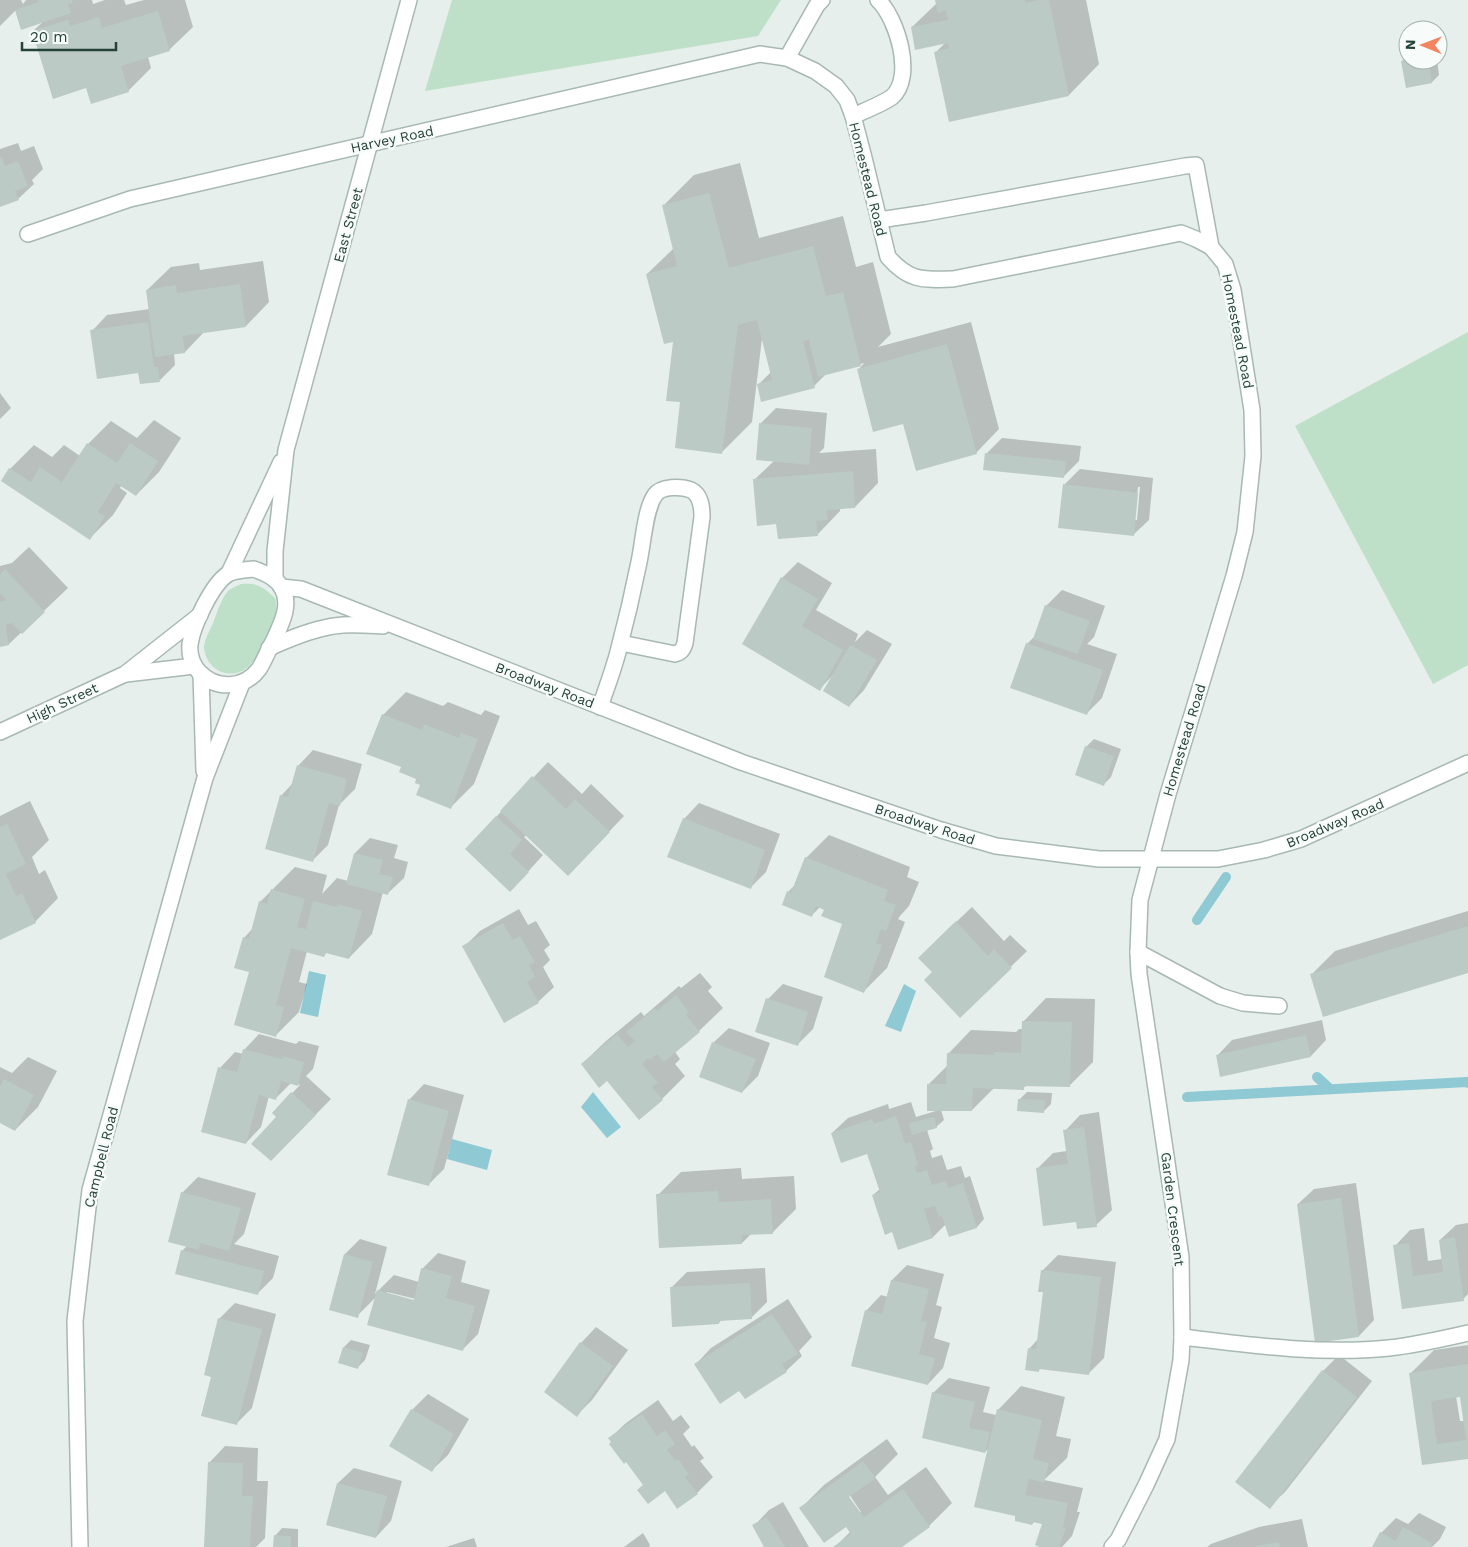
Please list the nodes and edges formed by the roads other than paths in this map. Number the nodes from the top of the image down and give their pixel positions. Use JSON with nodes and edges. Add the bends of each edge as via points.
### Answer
{"nodes":[{"id":1,"x":409,"y":0,"type":"edge"},
{"id":2,"x":822,"y":0,"type":"edge"},
{"id":3,"x":878,"y":0,"type":"edge"},
{"id":4,"x":760,"y":54,"type":"joint"},
{"id":5,"x":787,"y":58,"type":"junction"},
{"id":6,"x":853,"y":116,"type":"junction"},
{"id":7,"x":370,"y":143,"type":"junction"},
{"id":8,"x":879,"y":220,"type":"junction"},
{"id":9,"x":28,"y":234,"type":"dead end"},
{"id":10,"x":1211,"y":247,"type":"junction"},
{"id":11,"x":286,"y":450,"type":"junction"},
{"id":12,"x":229,"y":573,"type":"junction"},
{"id":13,"x":278,"y":584,"type":"junction"},
{"id":14,"x":201,"y":614,"type":"junction"},
{"id":15,"x":395,"y":627,"type":"junction"},
{"id":16,"x":621,"y":643,"type":"junction"},
{"id":17,"x":270,"y":648,"type":"junction"},
{"id":18,"x":198,"y":670,"type":"junction"},
{"id":19,"x":125,"y":674,"type":"junction"},
{"id":20,"x":242,"y":683,"type":"junction"},
{"id":21,"x":600,"y":707,"type":"junction"},
{"id":22,"x":0,"y":732,"type":"edge"},
{"id":23,"x":1468,"y":763,"type":"edge"},
{"id":24,"x":205,"y":778,"type":"junction"},
{"id":25,"x":1150,"y":859,"type":"junction"},
{"id":26,"x":1138,"y":952,"type":"junction"},
{"id":27,"x":1279,"y":1006,"type":"dead end"},
{"id":28,"x":1468,"y":1333,"type":"edge"},
{"id":29,"x":1182,"y":1337,"type":"junction"},
{"id":30,"x":80,"y":1547,"type":"edge"},
{"id":31,"x":1112,"y":1547,"type":"edge"}],
"edges":[{"from":1,"to":7,"type":"street","name":"East Street"},
{"from":2,"to":5,"type":"street"},
{"from":3,"to":6,"type":"street","via":[[897,31],[902,52],[900,87],[892,97]]},
{"from":4,"to":5,"type":"street","name":"Homestead Road"},
{"from":4,"to":7,"type":"street","name":"Harvey Road"},
{"from":5,"to":6,"type":"street","name":"Homestead Road","via":[[815,71],[836,86],[847,100]]},
{"from":6,"to":8,"type":"street","name":"Homestead Road"},
{"from":7,"to":9,"type":"street","name":"Harvey Road","via":[[130,199]]},
{"from":7,"to":11,"type":"street","name":"East Street"},
{"from":8,"to":10,"type":"street","name":"Homestead Road","via":[[888,257],[899,270],[926,280],[953,279],[1181,233]]},
{"from":8,"to":10,"type":"street","via":[[1196,166]]},
{"from":10,"to":25,"type":"street","name":"Homestead Road","via":[[1225,264],[1232,290],[1252,410],[1250,495],[1246,532],[1234,576]]},
{"from":11,"to":12,"type":"street","name":"East Street"},
{"from":11,"to":13,"type":"street","name":"East Street","via":[[275,551]]},
{"from":12,"to":13,"type":"street","via":[[254,569],[266,573]]},
{"from":12,"to":14,"type":"street","via":[[215,587]]},
{"from":13,"to":15,"type":"street","name":"Broadway Road","via":[[301,589]]},
{"from":13,"to":17,"type":"street","via":[[285,602],[285,616]]},
{"from":14,"to":18,"type":"street","via":[[190,643],[190,654]]},
{"from":14,"to":19,"type":"street","name":"High Street"},
{"from":15,"to":17,"type":"street","name":"Broadway Road","via":[[351,624],[324,628]]},
{"from":15,"to":21,"type":"street","name":"Broadway Road"},
{"from":16,"to":16,"type":"street","via":[[650,505],[661,490],[688,489],[700,501],[702,517],[683,649],[675,654]]},
{"from":16,"to":21,"type":"street"},
{"from":17,"to":20,"type":"street","via":[[259,669]]},
{"from":18,"to":19,"type":"street","name":"High Street"},
{"from":18,"to":20,"type":"street","via":[[218,684]]},
{"from":18,"to":24,"type":"street","name":"Campbell Road"},
{"from":19,"to":22,"type":"street","name":"High Street"},
{"from":20,"to":24,"type":"street","name":"Campbell Road"},
{"from":21,"to":25,"type":"street","name":"Broadway Road","via":[[742,762],[996,846],[1099,859]]},
{"from":23,"to":25,"type":"street","name":"Broadway Road","via":[[1292,842],[1218,859]]},
{"from":24,"to":30,"type":"street","name":"Campbell Road","via":[[90,1190],[74,1321]]},
{"from":25,"to":26,"type":"street","name":"Garden Crescent","via":[[1140,900]]},
{"from":26,"to":27,"type":"street","via":[[1220,996],[1244,1003]]},
{"from":26,"to":29,"type":"street","name":"Garden Crescent","via":[[1181,1258]]},
{"from":28,"to":29,"type":"street","via":[[1387,1348],[1354,1349],[1263,1346]]},
{"from":29,"to":31,"type":"street","name":"Garden Crescent","via":[[1167,1439]]}]}
